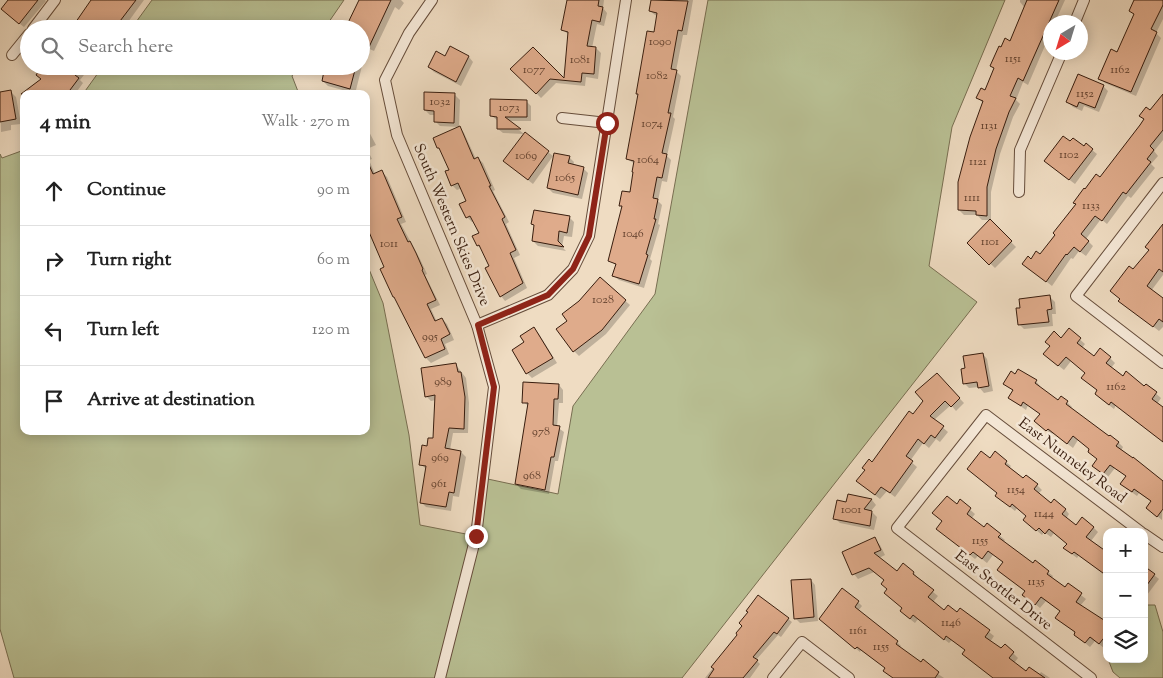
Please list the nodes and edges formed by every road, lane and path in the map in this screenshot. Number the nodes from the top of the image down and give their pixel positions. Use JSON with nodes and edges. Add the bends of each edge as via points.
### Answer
{"nodes":[{"id":1,"x":55,"y":0,"type":"edge"},
{"id":2,"x":432,"y":0,"type":"edge"},
{"id":3,"x":626,"y":0,"type":"edge"},
{"id":4,"x":1084,"y":0,"type":"edge"},
{"id":5,"x":1078,"y":15,"type":"edge"},
{"id":6,"x":40,"y":20,"type":"edge"},
{"id":7,"x":20,"y":45,"type":"edge"},
{"id":8,"x":12,"y":55,"type":"dead end"},
{"id":9,"x":1059,"y":60,"type":"edge"},
{"id":10,"x":562,"y":118,"type":"dead end"},
{"id":11,"x":607,"y":123,"type":"junction"},
{"id":12,"x":1163,"y":183,"type":"edge"},
{"id":13,"x":1019,"y":192,"type":"dead end"},
{"id":14,"x":478,"y":325,"type":"junction"},
{"id":15,"x":1163,"y":363,"type":"edge"},
{"id":16,"x":986,"y":415,"type":"joint"},
{"id":17,"x":1136,"y":528,"type":"edge"},
{"id":18,"x":1148,"y":537,"type":"edge"},
{"id":19,"x":1163,"y":547,"type":"edge"},
{"id":20,"x":440,"y":678,"type":"edge"},
{"id":21,"x":773,"y":678,"type":"edge"},
{"id":22,"x":849,"y":678,"type":"edge"},
{"id":23,"x":1091,"y":678,"type":"edge"}],
"edges":[{"from":1,"to":6,"type":"street"},
{"from":2,"to":14,"type":"street","name":"South Western Skies Drive","via":[[409,33],[385,80],[397,135]]},
{"from":3,"to":11,"type":"street"},
{"from":4,"to":5,"type":"street"},
{"from":7,"to":8,"type":"street"},
{"from":9,"to":13,"type":"street","via":[[1020,150]]},
{"from":10,"to":11,"type":"street"},
{"from":11,"to":14,"type":"street","via":[[589,236],[573,269],[548,295]]},
{"from":12,"to":15,"type":"street","via":[[1076,296]]},
{"from":14,"to":20,"type":"street","name":"South Western Skies Drive","via":[[494,387],[476,536]]},
{"from":16,"to":17,"type":"street","name":"East Nunneley Road"},
{"from":16,"to":23,"type":"street","name":"East Stottler Drive","via":[[897,528]]},
{"from":18,"to":19,"type":"street"},
{"from":21,"to":22,"type":"street","via":[[802,642]]}]}
